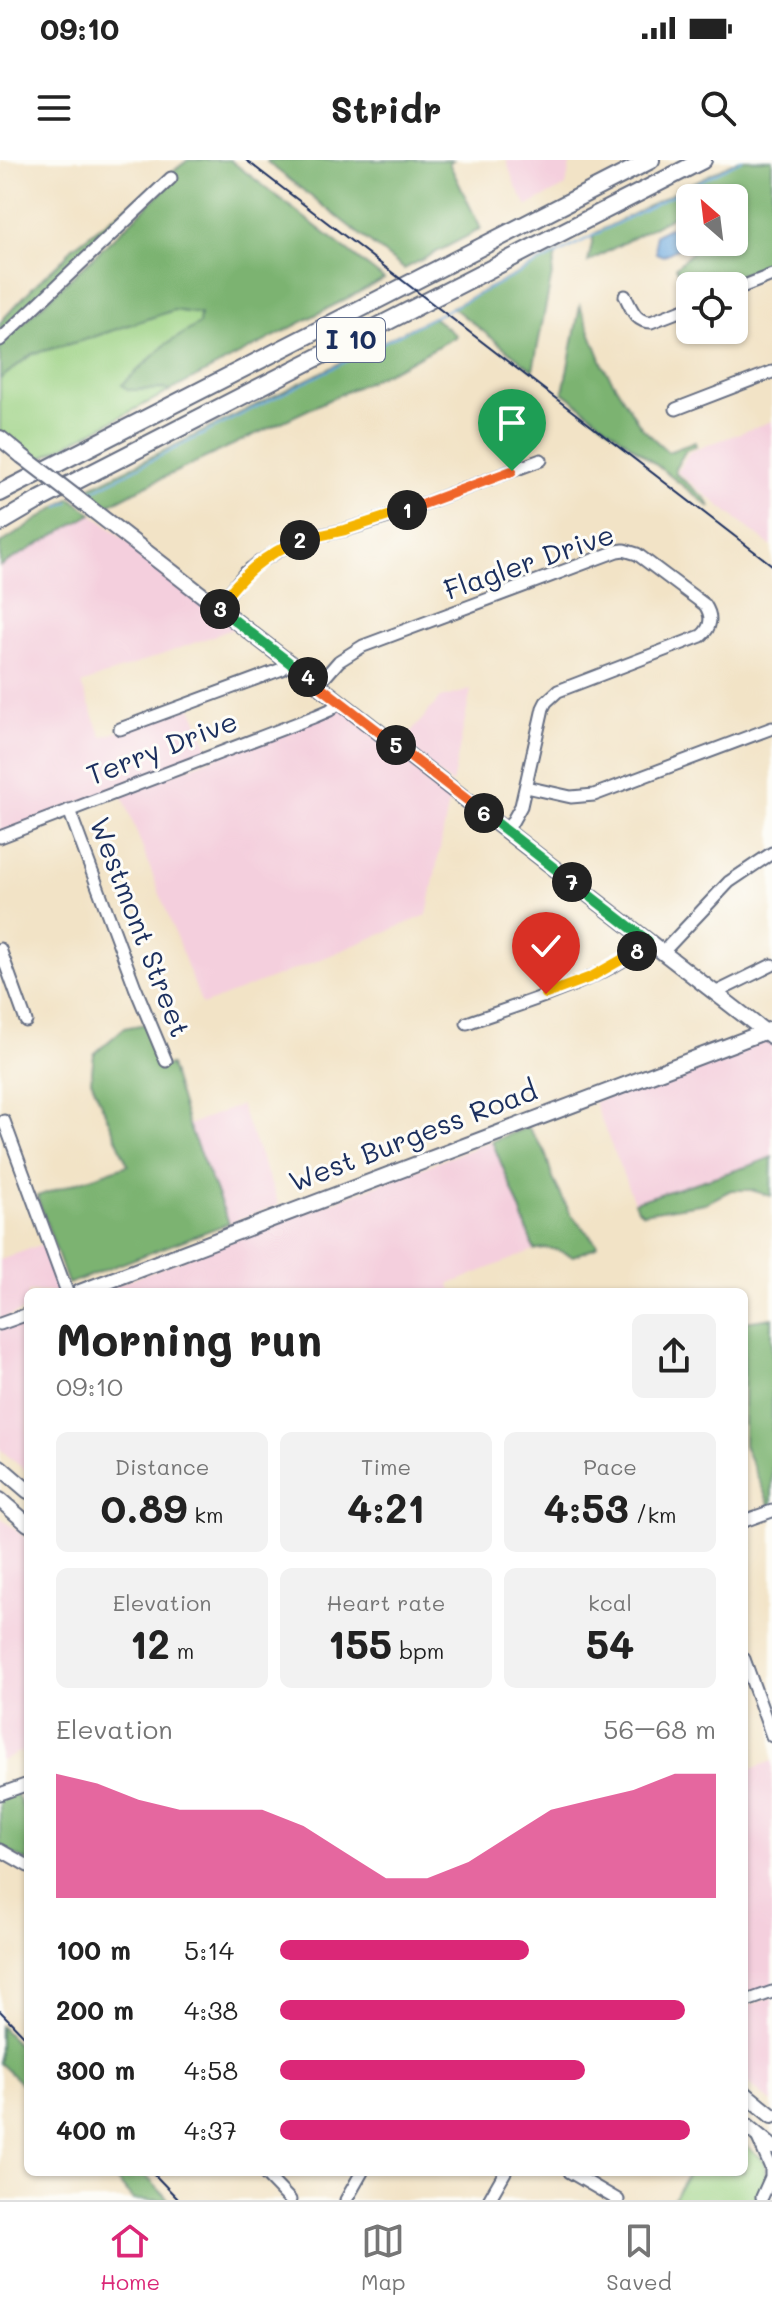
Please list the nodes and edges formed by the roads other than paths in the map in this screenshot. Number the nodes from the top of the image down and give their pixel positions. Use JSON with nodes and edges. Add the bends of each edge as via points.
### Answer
{"nodes":[{"id":1,"x":651,"y":160,"type":"edge"},
{"id":2,"x":703,"y":160,"type":"edge"},
{"id":3,"x":171,"y":178,"type":"dead end"},
{"id":4,"x":772,"y":275,"type":"edge"},
{"id":5,"x":748,"y":284,"type":"edge"},
{"id":6,"x":625,"y":296,"type":"dead end"},
{"id":7,"x":676,"y":312,"type":"edge"},
{"id":8,"x":0,"y":340,"type":"edge"},
{"id":9,"x":772,"y":372,"type":"edge"},
{"id":10,"x":676,"y":409,"type":"dead end"},
{"id":11,"x":0,"y":438,"type":"edge"},
{"id":12,"x":541,"y":460,"type":"dead end"},
{"id":13,"x":0,"y":493,"type":"edge"},
{"id":14,"x":0,"y":523,"type":"edge"},
{"id":15,"x":218,"y":607,"type":"junction"},
{"id":16,"x":289,"y":662,"type":"junction"},
{"id":17,"x":318,"y":685,"type":"junction"},
{"id":18,"x":340,"y":702,"type":"junction"},
{"id":19,"x":772,"y":728,"type":"edge"},
{"id":20,"x":120,"y":729,"type":"dead end"},
{"id":21,"x":526,"y":787,"type":"junction"},
{"id":22,"x":69,"y":810,"type":"junction"},
{"id":23,"x":507,"y":831,"type":"junction"},
{"id":24,"x":0,"y":837,"type":"edge"},
{"id":25,"x":772,"y":853,"type":"edge"},
{"id":26,"x":648,"y":941,"type":"junction"},
{"id":27,"x":0,"y":949,"type":"edge"},
{"id":28,"x":663,"y":952,"type":"junction"},
{"id":29,"x":772,"y":965,"type":"edge"},
{"id":30,"x":715,"y":993,"type":"junction"},
{"id":31,"x":26,"y":1021,"type":"dead end"},
{"id":32,"x":467,"y":1023,"type":"dead end"},
{"id":33,"x":769,"y":1033,"type":"edge"},
{"id":34,"x":166,"y":1061,"type":"dead end"},
{"id":35,"x":4,"y":1121,"type":"dead end"},
{"id":36,"x":66,"y":1288,"type":"edge"},
{"id":37,"x":91,"y":1288,"type":"edge"},
{"id":38,"x":24,"y":1315,"type":"edge"},
{"id":39,"x":0,"y":1324,"type":"edge"},
{"id":40,"x":2,"y":1469,"type":"edge"},
{"id":41,"x":24,"y":1488,"type":"edge"},
{"id":42,"x":0,"y":1500,"type":"edge"},
{"id":43,"x":772,"y":1511,"type":"edge"},
{"id":44,"x":748,"y":1520,"type":"edge"},
{"id":45,"x":24,"y":1521,"type":"edge"},
{"id":46,"x":748,"y":1670,"type":"edge"},
{"id":47,"x":772,"y":1736,"type":"edge"},
{"id":48,"x":24,"y":1785,"type":"edge"},
{"id":49,"x":0,"y":1794,"type":"edge"},
{"id":50,"x":0,"y":1850,"type":"edge"},
{"id":51,"x":24,"y":1864,"type":"edge"},
{"id":52,"x":772,"y":1992,"type":"edge"},
{"id":53,"x":748,"y":2001,"type":"edge"},
{"id":54,"x":748,"y":2096,"type":"edge"},
{"id":55,"x":772,"y":2116,"type":"edge"},
{"id":56,"x":750,"y":2129,"type":"edge"},
{"id":57,"x":772,"y":2147,"type":"edge"},
{"id":58,"x":267,"y":2176,"type":"edge"},
{"id":59,"x":360,"y":2176,"type":"edge"},
{"id":60,"x":503,"y":2176,"type":"edge"},
{"id":61,"x":577,"y":2176,"type":"edge"},
{"id":62,"x":765,"y":2196,"type":"edge"},
{"id":63,"x":290,"y":2200,"type":"edge"},
{"id":64,"x":346,"y":2200,"type":"edge"},
{"id":65,"x":489,"y":2200,"type":"edge"},
{"id":66,"x":618,"y":2200,"type":"edge"}],
"edges":[{"from":1,"to":13,"type":"highway","number":"I 10"},
{"from":2,"to":14,"type":"highway","number":"I 10"},
{"from":3,"to":8,"type":"street"},
{"from":4,"to":5,"type":"street"},
{"from":6,"to":7,"type":"street","via":[[644,322]]},
{"from":9,"to":10,"type":"street"},
{"from":11,"to":15,"type":"main road","bridge":true},
{"from":12,"to":15,"type":"street","via":[[391,516],[286,546],[245,573]]},
{"from":15,"to":16,"type":"main road"},
{"from":16,"to":17,"type":"main road"},
{"from":16,"to":20,"type":"street"},
{"from":17,"to":18,"type":"main road"},
{"from":17,"to":21,"type":"street","name":"Flagler Drive","via":[[339,661],[363,646],[617,551],[637,554],[705,605],[709,628],[701,636],[552,695],[543,708]]},
{"from":18,"to":22,"type":"street","name":"Terry Drive","via":[[316,716]]},
{"from":18,"to":23,"type":"main road"},
{"from":19,"to":21,"type":"street","via":[[583,797]]},
{"from":21,"to":23,"type":"street","name":"Flagler Drive"},
{"from":22,"to":24,"type":"street","name":"Terry Drive"},
{"from":22,"to":34,"type":"street","name":"Westmont Street"},
{"from":23,"to":26,"type":"main road"},
{"from":25,"to":28,"type":"street","via":[[729,882]]},
{"from":26,"to":28,"type":"main road"},
{"from":26,"to":32,"type":"street","via":[[591,977]]},
{"from":27,"to":31,"type":"street"},
{"from":28,"to":30,"type":"main road"},
{"from":29,"to":30,"type":"street"},
{"from":30,"to":33,"type":"main road"},
{"from":33,"to":37,"type":"main road","name":"West Burgess Road"},
{"from":35,"to":36,"type":"street"},
{"from":38,"to":39,"type":"street"},
{"from":40,"to":41,"type":"main road"},
{"from":42,"to":45,"type":"main road"},
{"from":43,"to":44,"type":"street"},
{"from":46,"to":47,"type":"street"},
{"from":48,"to":49,"type":"street"},
{"from":50,"to":51,"type":"street"},
{"from":52,"to":53,"type":"street"},
{"from":54,"to":55,"type":"main road"},
{"from":56,"to":57,"type":"main road"},
{"from":56,"to":62,"type":"street","via":[[771,2168]]},
{"from":58,"to":63,"type":"street"},
{"from":59,"to":64,"type":"street"},
{"from":60,"to":65,"type":"street"},
{"from":61,"to":66,"type":"street"}]}
